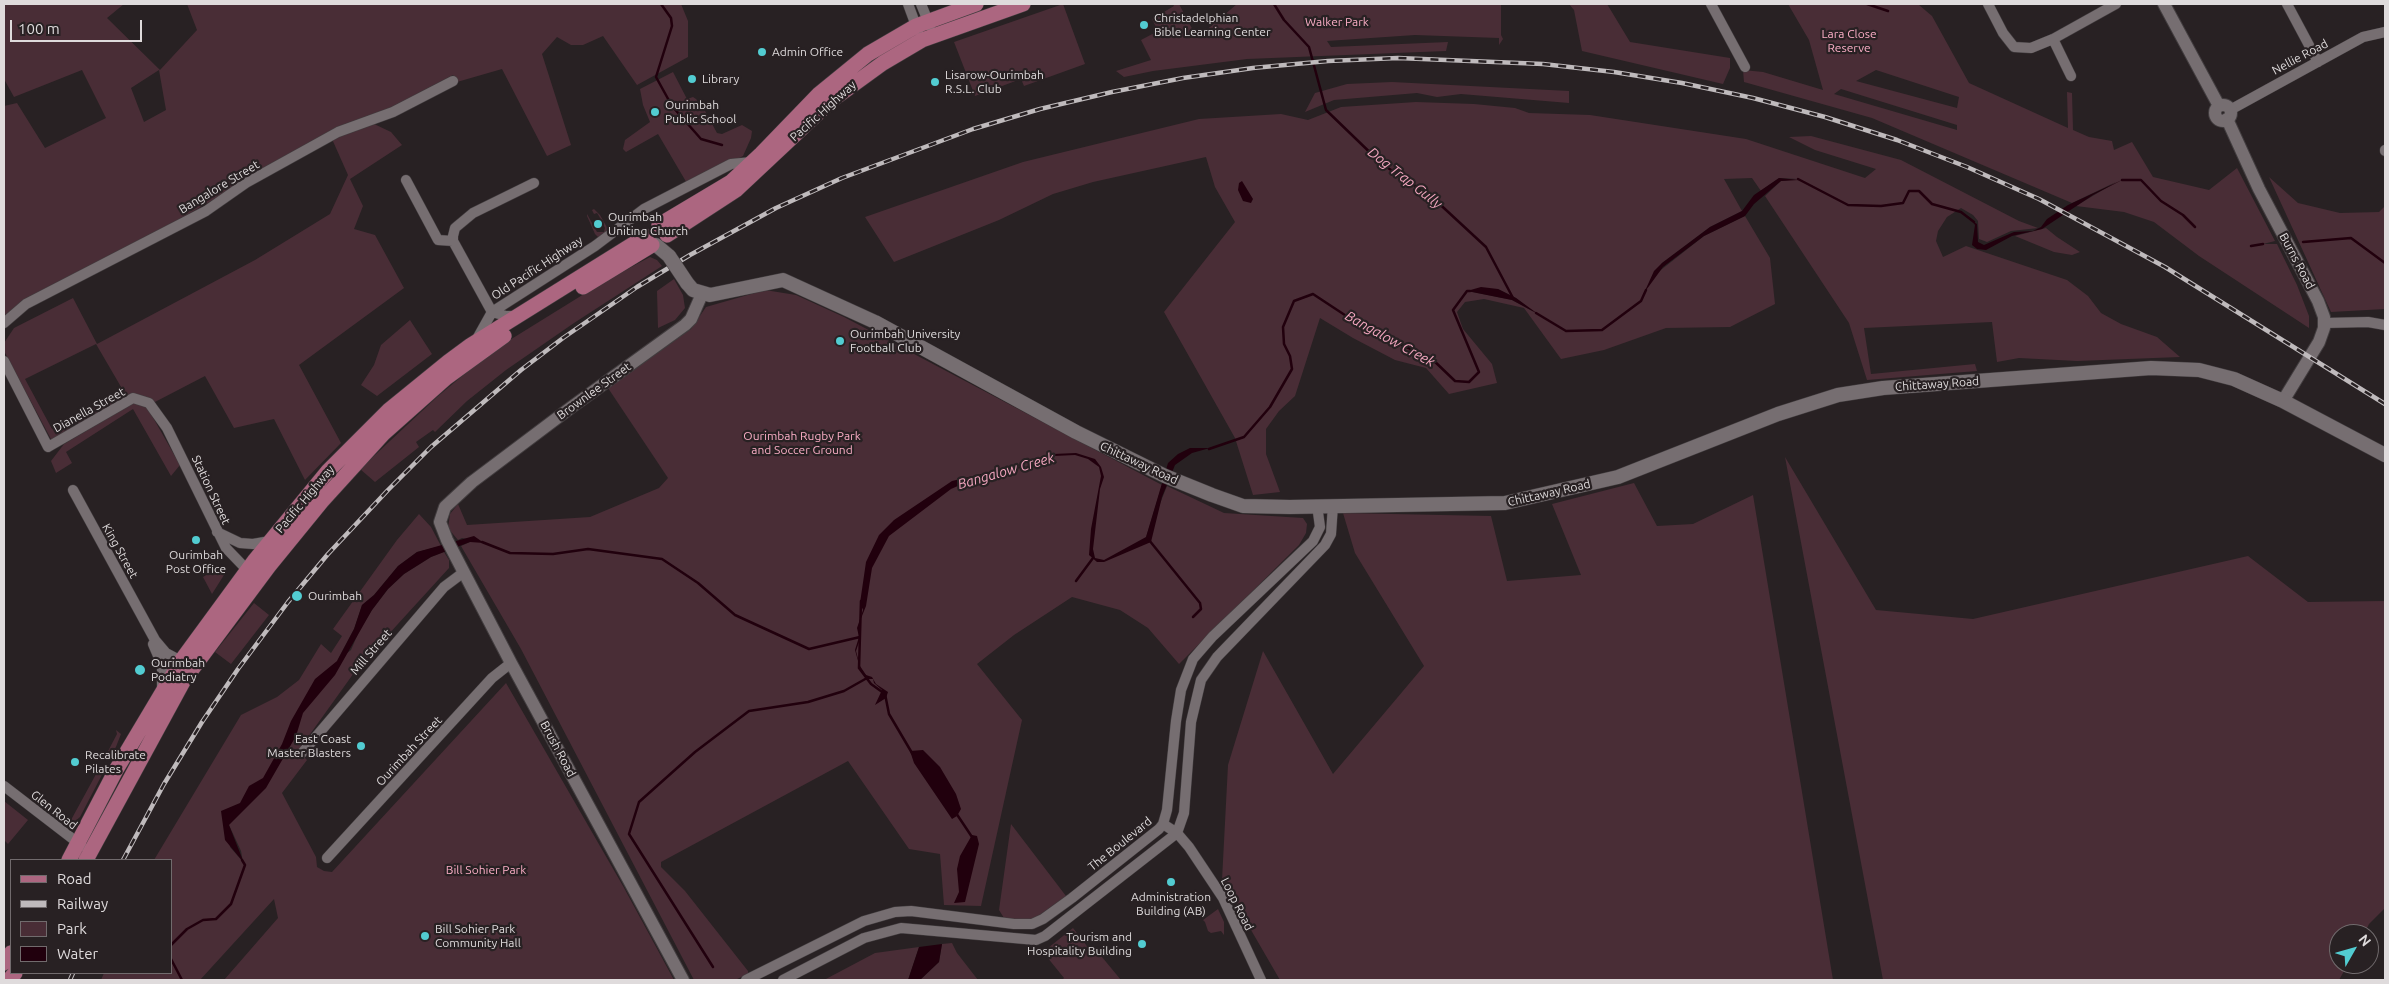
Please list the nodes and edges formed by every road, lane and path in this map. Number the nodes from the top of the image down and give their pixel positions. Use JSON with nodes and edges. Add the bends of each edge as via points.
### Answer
{"nodes":[{"id":1,"x":908,"y":4,"type":"edge"},
{"id":2,"x":921,"y":4,"type":"edge"},
{"id":3,"x":976,"y":4,"type":"edge"},
{"id":4,"x":1023,"y":4,"type":"edge"},
{"id":5,"x":1711,"y":4,"type":"edge"},
{"id":6,"x":1988,"y":4,"type":"edge"},
{"id":7,"x":2116,"y":4,"type":"edge"},
{"id":8,"x":2164,"y":4,"type":"edge"},
{"id":9,"x":2287,"y":4,"type":"edge"},
{"id":10,"x":925,"y":30,"type":"junction"},
{"id":11,"x":2385,"y":32,"type":"edge"},
{"id":12,"x":2053,"y":40,"type":"junction"},
{"id":13,"x":2318,"y":62,"type":"junction"},
{"id":14,"x":1745,"y":67,"type":"dead end"},
{"id":15,"x":2071,"y":76,"type":"dead end"},
{"id":16,"x":453,"y":81,"type":"dead end"},
{"id":17,"x":2225,"y":112,"type":"junction"},
{"id":18,"x":752,"y":162,"type":"junction"},
{"id":19,"x":406,"y":180,"type":"dead end"},
{"id":20,"x":534,"y":183,"type":"dead end"},
{"id":21,"x":658,"y":238,"type":"junction"},
{"id":22,"x":453,"y":240,"type":"junction"},
{"id":23,"x":702,"y":294,"type":"junction"},
{"id":24,"x":492,"y":312,"type":"junction"},
{"id":25,"x":518,"y":315,"type":"junction"},
{"id":26,"x":4,"y":323,"type":"edge"},
{"id":27,"x":2325,"y":323,"type":"junction"},
{"id":28,"x":2385,"y":325,"type":"edge"},
{"id":29,"x":471,"y":345,"type":"junction"},
{"id":30,"x":4,"y":361,"type":"edge"},
{"id":31,"x":2283,"y":401,"type":"junction"},
{"id":32,"x":149,"y":403,"type":"joint"},
{"id":33,"x":2385,"y":455,"type":"edge"},
{"id":34,"x":73,"y":490,"type":"dead end"},
{"id":35,"x":1317,"y":505,"type":"junction"},
{"id":36,"x":1332,"y":505,"type":"junction"},
{"id":37,"x":441,"y":516,"type":"joint"},
{"id":38,"x":217,"y":531,"type":"junction"},
{"id":39,"x":270,"y":541,"type":"junction"},
{"id":40,"x":464,"y":572,"type":"junction"},
{"id":41,"x":253,"y":575,"type":"junction"},
{"id":42,"x":146,"y":625,"type":"junction"},
{"id":43,"x":181,"y":661,"type":"junction"},
{"id":44,"x":511,"y":662,"type":"junction"},
{"id":45,"x":162,"y":691,"type":"junction"},
{"id":46,"x":302,"y":752,"type":"dead end"},
{"id":47,"x":4,"y":786,"type":"edge"},
{"id":48,"x":1163,"y":824,"type":"junction"},
{"id":49,"x":1177,"y":833,"type":"junction"},
{"id":50,"x":85,"y":852,"type":"edge"},
{"id":51,"x":327,"y":858,"type":"dead end"},
{"id":52,"x":71,"y":859,"type":"edge"},
{"id":53,"x":684,"y":980,"type":"edge"},
{"id":54,"x":748,"y":980,"type":"edge"},
{"id":55,"x":783,"y":980,"type":"edge"},
{"id":56,"x":1261,"y":980,"type":"edge"}],
"edges":[{"from":1,"to":10,"type":"street"},
{"from":2,"to":10,"type":"street"},
{"from":3,"to":10,"type":"main road","name":"Pacific Highway"},
{"from":4,"to":10,"type":"main road","name":"Pacific Highway"},
{"from":5,"to":14,"type":"street"},
{"from":6,"to":12,"type":"street","via":[[2014,47],[2031,48]]},
{"from":7,"to":12,"type":"street"},
{"from":8,"to":17,"type":"street","name":"Burns Road"},
{"from":9,"to":13,"type":"street"},
{"from":10,"to":18,"type":"main road","name":"Pacific Highway","via":[[868,54],[837,78]]},
{"from":10,"to":21,"type":"main road","name":"Pacific Highway","via":[[817,113],[752,178],[724,199]]},
{"from":11,"to":13,"type":"street","name":"Nellie Road","via":[[2363,37]]},
{"from":12,"to":15,"type":"street"},
{"from":13,"to":17,"type":"street","name":"Nellie Road"},
{"from":16,"to":26,"type":"street","name":"Bangalore Street","via":[[393,112],[338,132],[246,183],[206,211],[26,304]]},
{"from":17,"to":27,"type":"street","name":"Burns Road","via":[[2322,309]]},
{"from":18,"to":21,"type":"main road","name":"Pacific Highway"},
{"from":18,"to":24,"type":"street","name":"Old Pacific Highway","via":[[731,164],[644,210],[595,246]]},
{"from":19,"to":22,"type":"street","via":[[438,240]]},
{"from":20,"to":22,"type":"street","via":[[473,213],[456,228]]},
{"from":21,"to":23,"type":"main road","bridge":true,"via":[[687,283]]},
{"from":21,"to":25,"type":"main road","name":"Pacific Highway"},
{"from":21,"to":41,"type":"main road","name":"Pacific Highway","via":[[507,334],[429,392],[383,434]]},
{"from":22,"to":24,"type":"street"},
{"from":23,"to":35,"type":"main road","name":"Chittaway Road","via":[[719,294],[783,280],[875,322],[1076,432],[1212,496],[1243,506]]},
{"from":23,"to":37,"type":"street","name":"Brownlee Street","via":[[685,325],[472,482],[445,507]]},
{"from":24,"to":25,"type":"street"},
{"from":24,"to":29,"type":"street","via":[[482,333]]},
{"from":25,"to":29,"type":"main road","name":"Pacific Highway"},
{"from":27,"to":28,"type":"street"},
{"from":27,"to":31,"type":"street","via":[[2319,342]]},
{"from":29,"to":39,"type":"main road","name":"Pacific Highway","via":[[414,388],[358,439]]},
{"from":30,"to":32,"type":"street","name":"Dianella Street","via":[[48,447],[133,398]]},
{"from":31,"to":33,"type":"main road","name":"Chittaway Road"},
{"from":31,"to":36,"type":"main road","name":"Chittaway Road","via":[[2228,377],[2172,368],[1874,389],[1795,407],[1618,477],[1505,503]]},
{"from":32,"to":38,"type":"street","name":"Station Street","via":[[175,443]]},
{"from":34,"to":42,"type":"street","name":"King Street"},
{"from":35,"to":36,"type":"main road","name":"Chittaway Road"},
{"from":35,"to":48,"type":"street","name":"The Boulevard","via":[[1320,527],[1313,541],[1193,659],[1181,690]]},
{"from":36,"to":49,"type":"street","via":[[1331,534],[1325,545],[1217,657],[1201,680],[1191,722],[1184,813]]},
{"from":37,"to":40,"type":"street","name":"Brush Road","via":[[442,528]]},
{"from":38,"to":39,"type":"street","via":[[240,543]]},
{"from":38,"to":41,"type":"street","name":"Station Street","via":[[231,555]]},
{"from":39,"to":41,"type":"main road","name":"Pacific Highway"},
{"from":40,"to":44,"type":"street","name":"Brush Road"},
{"from":40,"to":46,"type":"street","name":"Mill Street","via":[[444,587]]},
{"from":41,"to":43,"type":"main road","name":"Pacific Highway"},
{"from":41,"to":50,"type":"main road","name":"Pacific Highway","via":[[176,693]]},
{"from":42,"to":43,"type":"street","name":"King Street","via":[[161,648]]},
{"from":42,"to":45,"type":"street","name":"King Street","via":[[162,665]]},
{"from":43,"to":45,"type":"main road","name":"Pacific Highway"},
{"from":44,"to":51,"type":"street","name":"Ourimbah Street","via":[[492,678]]},
{"from":44,"to":53,"type":"street","name":"Brush Road"},
{"from":45,"to":50,"type":"main road","name":"Pacific Highway","via":[[116,770]]},
{"from":47,"to":50,"type":"street","name":"Glen Road"},
{"from":48,"to":49,"type":"street","name":"Loop Road"},
{"from":48,"to":54,"type":"street","name":"The Boulevard","via":[[1072,898],[1032,924],[895,912],[864,922]]},
{"from":49,"to":55,"type":"street","via":[[1036,940],[901,928],[864,938]]},
{"from":49,"to":56,"type":"street","name":"Loop Road","via":[[1223,898]]},
{"from":50,"to":52,"type":"main road","name":"Pacific Highway"}]}
